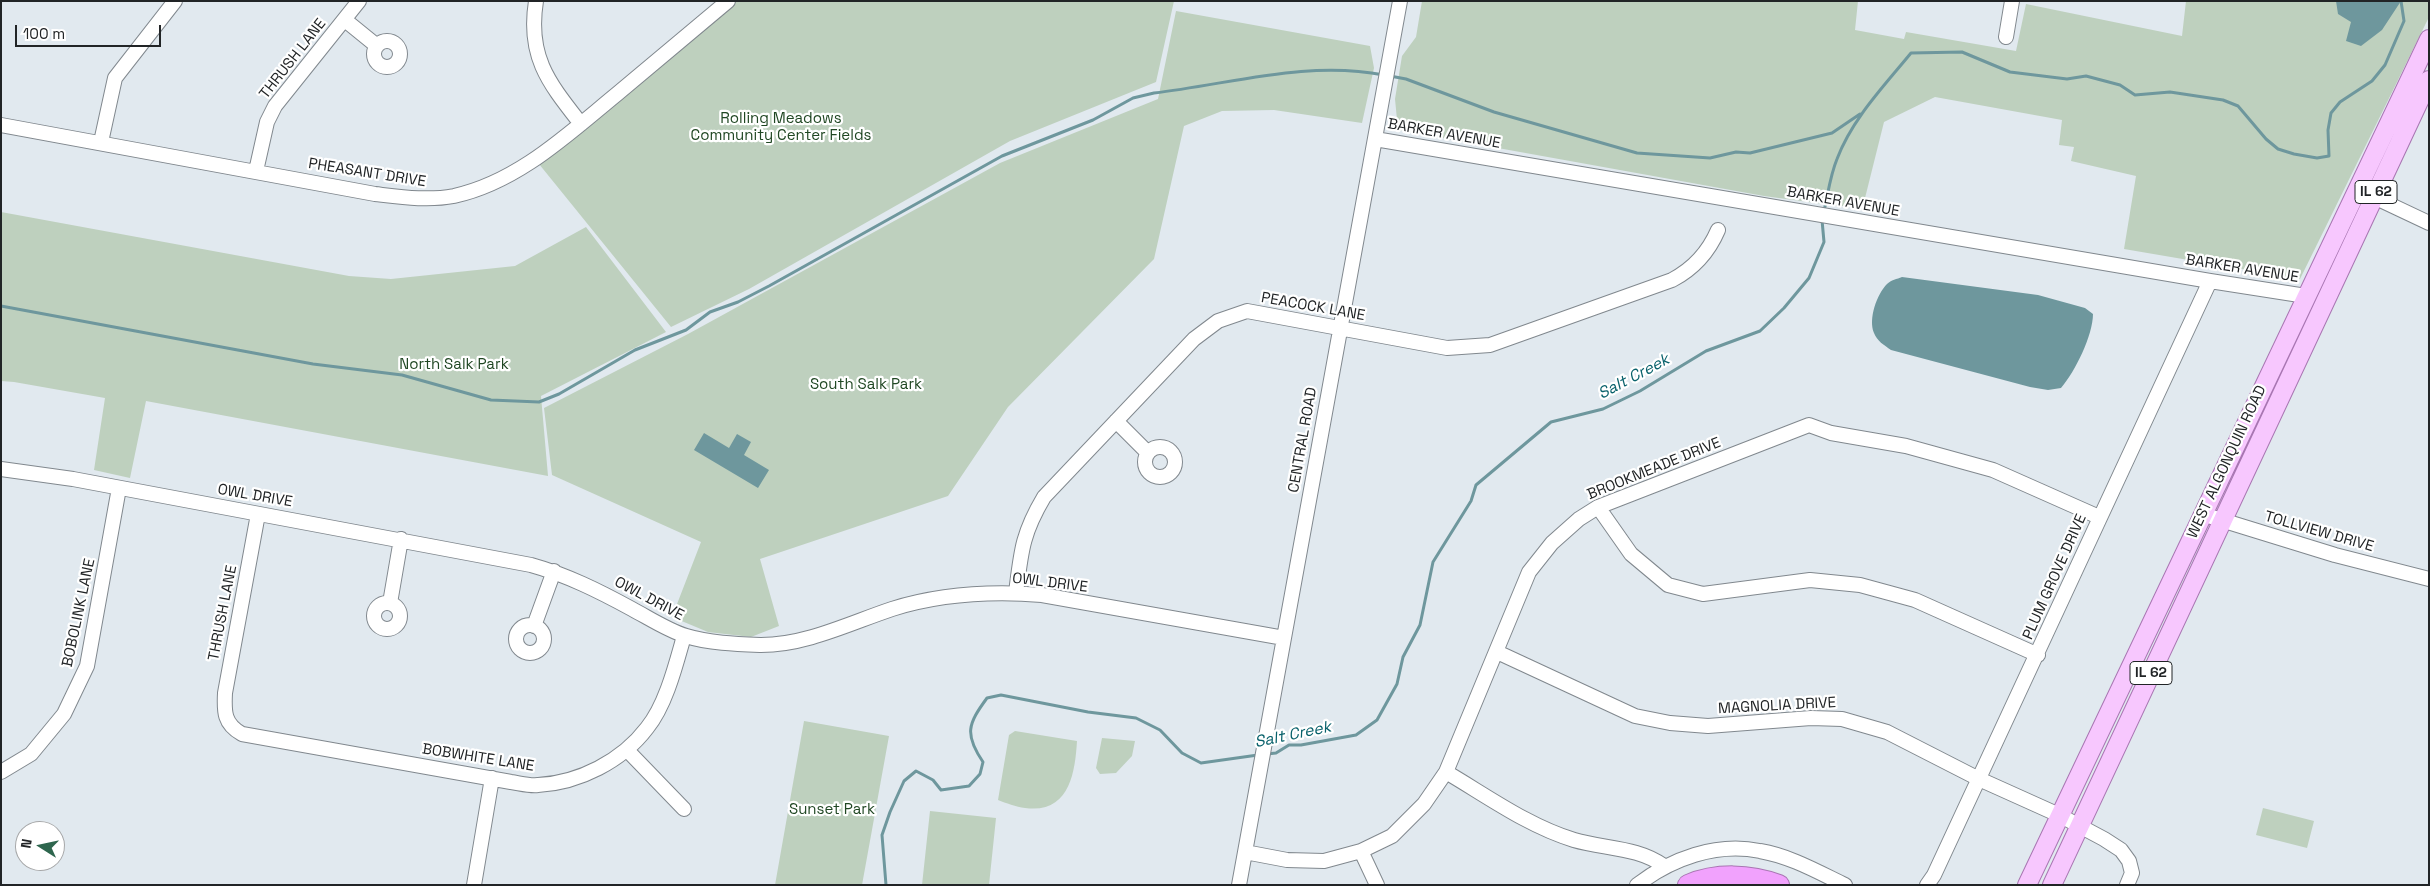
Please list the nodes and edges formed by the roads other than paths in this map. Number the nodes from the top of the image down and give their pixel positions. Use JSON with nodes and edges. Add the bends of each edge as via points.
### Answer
{"nodes":[{"id":1,"x":175,"y":1,"type":"edge"},
{"id":2,"x":359,"y":1,"type":"edge"},
{"id":3,"x":536,"y":1,"type":"edge"},
{"id":4,"x":728,"y":1,"type":"edge"},
{"id":5,"x":1400,"y":1,"type":"edge"},
{"id":6,"x":2012,"y":1,"type":"edge"},
{"id":7,"x":345,"y":20,"type":"junction"},
{"id":8,"x":2006,"y":37,"type":"dead end"},
{"id":9,"x":2429,"y":39,"type":"edge"},
{"id":10,"x":377,"y":46,"type":"dead end"},
{"id":11,"x":2429,"y":80,"type":"edge"},
{"id":12,"x":581,"y":124,"type":"junction"},
{"id":13,"x":1,"y":125,"type":"edge"},
{"id":14,"x":1375,"y":138,"type":"junction"},
{"id":15,"x":100,"y":142,"type":"junction"},
{"id":16,"x":256,"y":171,"type":"junction"},
{"id":17,"x":2357,"y":190,"type":"junction"},
{"id":18,"x":2374,"y":197,"type":"junction"},
{"id":19,"x":2429,"y":223,"type":"edge"},
{"id":20,"x":1718,"y":230,"type":"dead end"},
{"id":21,"x":2210,"y":281,"type":"junction"},
{"id":22,"x":2306,"y":296,"type":"junction"},
{"id":23,"x":1340,"y":328,"type":"junction"},
{"id":24,"x":1116,"y":421,"type":"junction"},
{"id":25,"x":1148,"y":453,"type":"dead end"},
{"id":26,"x":1,"y":469,"type":"edge"},
{"id":27,"x":119,"y":488,"type":"junction"},
{"id":28,"x":1598,"y":506,"type":"junction"},
{"id":29,"x":258,"y":514,"type":"junction"},
{"id":30,"x":2202,"y":514,"type":"junction"},
{"id":31,"x":2099,"y":517,"type":"junction"},
{"id":32,"x":2222,"y":520,"type":"junction"},
{"id":33,"x":401,"y":539,"type":"junction"},
{"id":34,"x":554,"y":571,"type":"junction"},
{"id":35,"x":2429,"y":579,"type":"edge"},
{"id":36,"x":1016,"y":593,"type":"junction"},
{"id":37,"x":390,"y":603,"type":"dead end"},
{"id":38,"x":534,"y":626,"type":"dead end"},
{"id":39,"x":684,"y":636,"type":"junction"},
{"id":40,"x":1284,"y":638,"type":"junction"},
{"id":41,"x":1497,"y":652,"type":"junction"},
{"id":42,"x":2038,"y":654,"type":"junction"},
{"id":43,"x":225,"y":718,"type":"joint"},
{"id":44,"x":628,"y":750,"type":"junction"},
{"id":45,"x":1,"y":772,"type":"edge"},
{"id":46,"x":1446,"y":772,"type":"junction"},
{"id":47,"x":492,"y":778,"type":"junction"},
{"id":48,"x":1979,"y":779,"type":"junction"},
{"id":49,"x":684,"y":809,"type":"dead end"},
{"id":50,"x":2059,"y":815,"type":"junction"},
{"id":51,"x":2080,"y":826,"type":"junction"},
{"id":52,"x":1361,"y":851,"type":"junction"},
{"id":53,"x":1245,"y":852,"type":"junction"},
{"id":54,"x":1664,"y":866,"type":"junction"},
{"id":55,"x":474,"y":885,"type":"edge"},
{"id":56,"x":1239,"y":885,"type":"edge"},
{"id":57,"x":1377,"y":885,"type":"edge"},
{"id":58,"x":1637,"y":885,"type":"edge"},
{"id":59,"x":1688,"y":885,"type":"edge"},
{"id":60,"x":1779,"y":885,"type":"edge"},
{"id":61,"x":1845,"y":885,"type":"edge"},
{"id":62,"x":1927,"y":885,"type":"edge"},
{"id":63,"x":2027,"y":885,"type":"edge"},
{"id":64,"x":2052,"y":885,"type":"edge"},
{"id":65,"x":2127,"y":885,"type":"edge"}],
"edges":[{"from":1,"to":15,"type":"street","via":[[115,78]]},
{"from":2,"to":7,"type":"street","name":"THRUSH LANE"},
{"from":3,"to":12,"type":"street","via":[[537,51],[543,72]]},
{"from":4,"to":12,"type":"street","name":"PHEASANT DRIVE"},
{"from":5,"to":14,"type":"street","name":"CENTRAL ROAD"},
{"from":6,"to":8,"type":"street"},
{"from":7,"to":10,"type":"street"},
{"from":7,"to":16,"type":"street","name":"THRUSH LANE","via":[[275,106],[266,122]]},
{"from":9,"to":17,"type":"main road","name":"WEST ALGONQUIN ROAD","number":"IL 62"},
{"from":11,"to":18,"type":"main road","name":"WEST ALGONQUIN ROAD","number":"IL 62"},
{"from":12,"to":16,"type":"street","name":"PHEASANT DRIVE","via":[[504,178],[480,189],[431,199],[375,194]]},
{"from":13,"to":15,"type":"street","name":"PHEASANT DRIVE"},
{"from":14,"to":21,"type":"street","name":"BARKER AVENUE"},
{"from":14,"to":23,"type":"street","name":"CENTRAL ROAD"},
{"from":15,"to":16,"type":"street","name":"PHEASANT DRIVE"},
{"from":17,"to":18,"type":"street"},
{"from":17,"to":22,"type":"main road","name":"WEST ALGONQUIN ROAD","number":"IL 62"},
{"from":18,"to":19,"type":"street"},
{"from":18,"to":32,"type":"main road","name":"WEST ALGONQUIN ROAD","number":"IL 62"},
{"from":20,"to":23,"type":"street","name":"PEACOCK LANE","via":[[1702,256],[1684,274],[1490,345],[1447,348]]},
{"from":21,"to":22,"type":"street","name":"BARKER AVENUE"},
{"from":21,"to":31,"type":"street","name":"PLUM GROVE DRIVE"},
{"from":22,"to":30,"type":"main road","name":"WEST ALGONQUIN ROAD","number":"IL 62"},
{"from":23,"to":24,"type":"street","name":"PEACOCK LANE","via":[[1247,311],[1228,316],[1194,339]]},
{"from":23,"to":40,"type":"street","name":"CENTRAL ROAD"},
{"from":24,"to":25,"type":"street"},
{"from":24,"to":36,"type":"street","name":"PEACOCK LANE","via":[[1044,497],[1021,545]]},
{"from":26,"to":27,"type":"street","name":"OWL DRIVE","via":[[36,472]]},
{"from":27,"to":29,"type":"street","name":"OWL DRIVE"},
{"from":27,"to":45,"type":"street","name":"BOBOLINK LANE","via":[[87,666],[64,714],[31,754]]},
{"from":28,"to":31,"type":"street","name":"BROOKMEADE DRIVE","via":[[1809,425],[1831,433],[1906,446],[1993,470]]},
{"from":28,"to":41,"type":"street","name":"BROOKMEADE DRIVE","via":[[1552,544],[1529,572]]},
{"from":28,"to":42,"type":"street","via":[[1631,554],[1668,585],[1703,594],[1810,580],[1860,585],[1915,600]]},
{"from":29,"to":33,"type":"street","name":"OWL DRIVE"},
{"from":29,"to":43,"type":"street","name":"THRUSH LANE","via":[[225,693]]},
{"from":30,"to":32,"type":"street","name":"TOLLVIEW DRIVE"},
{"from":30,"to":50,"type":"main road","name":"WEST ALGONQUIN ROAD","number":"IL 62"},
{"from":31,"to":42,"type":"street","name":"PLUM GROVE DRIVE"},
{"from":32,"to":35,"type":"street","name":"TOLLVIEW DRIVE","via":[[2335,555]]},
{"from":32,"to":51,"type":"main road","name":"WEST ALGONQUIN ROAD","number":"IL 62"},
{"from":33,"to":34,"type":"street","name":"OWL DRIVE"},
{"from":33,"to":37,"type":"street"},
{"from":34,"to":38,"type":"street"},
{"from":34,"to":39,"type":"street","name":"OWL DRIVE"},
{"from":36,"to":39,"type":"street","name":"OWL DRIVE","via":[[977,594],[920,602],[789,642],[762,645],[727,643]]},
{"from":36,"to":40,"type":"street","name":"OWL DRIVE"},
{"from":39,"to":44,"type":"street","name":"BOBWHITE LANE","via":[[662,699],[648,727]]},
{"from":40,"to":53,"type":"street","name":"CENTRAL ROAD"},
{"from":41,"to":46,"type":"street","name":"BROOKMEADE DRIVE"},
{"from":41,"to":48,"type":"street","name":"MAGNOLIA DRIVE","via":[[1635,716],[1708,726],[1803,718],[1842,719],[1887,732]]},
{"from":42,"to":48,"type":"street","name":"PLUM GROVE DRIVE"},
{"from":43,"to":47,"type":"street","name":"BOBWHITE LANE","via":[[242,734]]},
{"from":44,"to":47,"type":"street","name":"BOBWHITE LANE","via":[[566,782],[536,785]]},
{"from":44,"to":49,"type":"street"},
{"from":46,"to":52,"type":"street","name":"BROOKMEADE DRIVE","via":[[1424,804],[1392,836]]},
{"from":46,"to":54,"type":"street","via":[[1542,828],[1574,840],[1640,852]]},
{"from":47,"to":55,"type":"street"},
{"from":48,"to":50,"type":"street","name":"MAGNOLIA DRIVE"},
{"from":48,"to":62,"type":"street","name":"PLUM GROVE DRIVE"},
{"from":50,"to":51,"type":"street","name":"MAGNOLIA DRIVE"},
{"from":50,"to":63,"type":"main road","name":"WEST ALGONQUIN ROAD","number":"IL 62"},
{"from":51,"to":64,"type":"main road","name":"WEST ALGONQUIN ROAD","number":"IL 62"},
{"from":51,"to":65,"type":"street","name":"MAGNOLIA DRIVE","via":[[2125,855],[2132,873]]},
{"from":52,"to":53,"type":"street","name":"BROOKMEADE DRIVE","via":[[1324,861],[1288,860]]},
{"from":52,"to":57,"type":"street"},
{"from":53,"to":56,"type":"street","name":"CENTRAL ROAD"},
{"from":54,"to":58,"type":"street"},
{"from":54,"to":61,"type":"street","via":[[1687,857],[1718,851],[1759,850],[1792,860]]},
{"from":59,"to":60,"type":"highway","via":[[1736,876]]}]}
